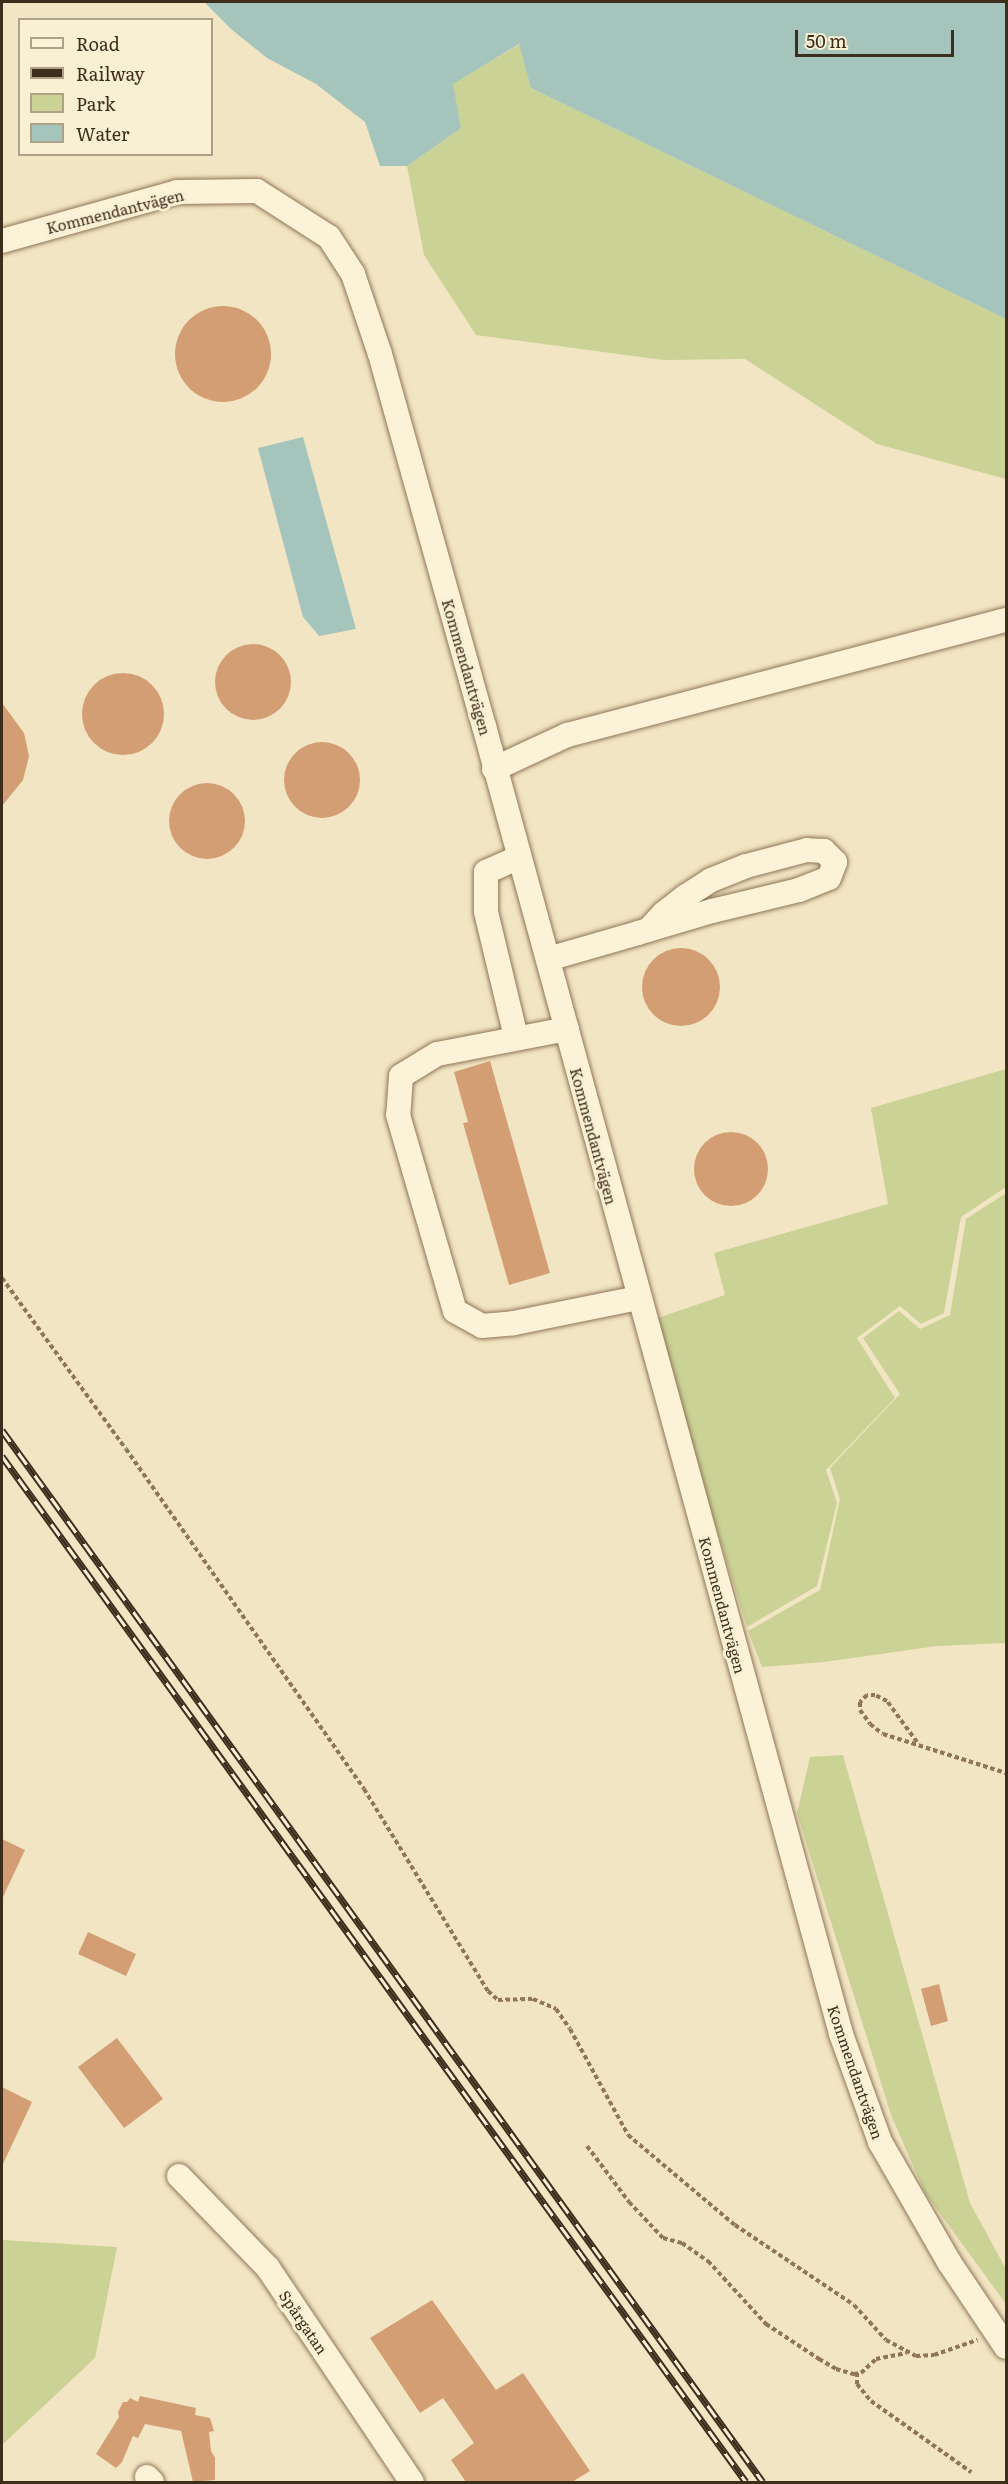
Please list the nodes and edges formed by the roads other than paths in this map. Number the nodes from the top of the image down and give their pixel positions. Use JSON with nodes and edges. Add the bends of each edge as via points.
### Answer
{"nodes":[{"id":1,"x":2,"y":240,"type":"edge"},
{"id":2,"x":1006,"y":620,"type":"edge"},
{"id":3,"x":494,"y":769,"type":"junction"},
{"id":4,"x":519,"y":857,"type":"junction"},
{"id":5,"x":648,"y":930,"type":"junction"},
{"id":6,"x":548,"y":959,"type":"junction"},
{"id":7,"x":567,"y":1029,"type":"junction"},
{"id":8,"x":516,"y":1037,"type":"junction"},
{"id":9,"x":638,"y":1298,"type":"junction"},
{"id":10,"x":179,"y":2176,"type":"dead end"},
{"id":11,"x":1002,"y":2340,"type":"edge"},
{"id":12,"x":412,"y":2482,"type":"edge"}],
"edges":[{"from":1,"to":3,"type":"street","name":"Kommendantvägen","via":[[177,192],[256,191],[329,237],[353,274],[380,354]]},
{"from":2,"to":3,"type":"street","via":[[567,735]]},
{"from":3,"to":4,"type":"street","name":"Kommendantvägen"},
{"from":4,"to":6,"type":"street","name":"Kommendantvägen"},
{"from":4,"to":8,"type":"street","via":[[486,872],[486,912]]},
{"from":5,"to":5,"type":"street","via":[[686,896],[711,880],[746,866],[807,850],[824,851],[835,862],[829,878],[799,890]]},
{"from":5,"to":6,"type":"street"},
{"from":6,"to":7,"type":"street","name":"Kommendantvägen"},
{"from":7,"to":8,"type":"street"},
{"from":7,"to":9,"type":"street","name":"Kommendantvägen"},
{"from":8,"to":9,"type":"street","via":[[437,1054],[401,1076],[399,1115],[455,1311],[482,1326]]},
{"from":9,"to":11,"type":"street","name":"Kommendantvägen","via":[[855,2076],[880,2142],[949,2262]]},
{"from":10,"to":12,"type":"street","name":"Spårgatan","via":[[268,2268]]}]}
